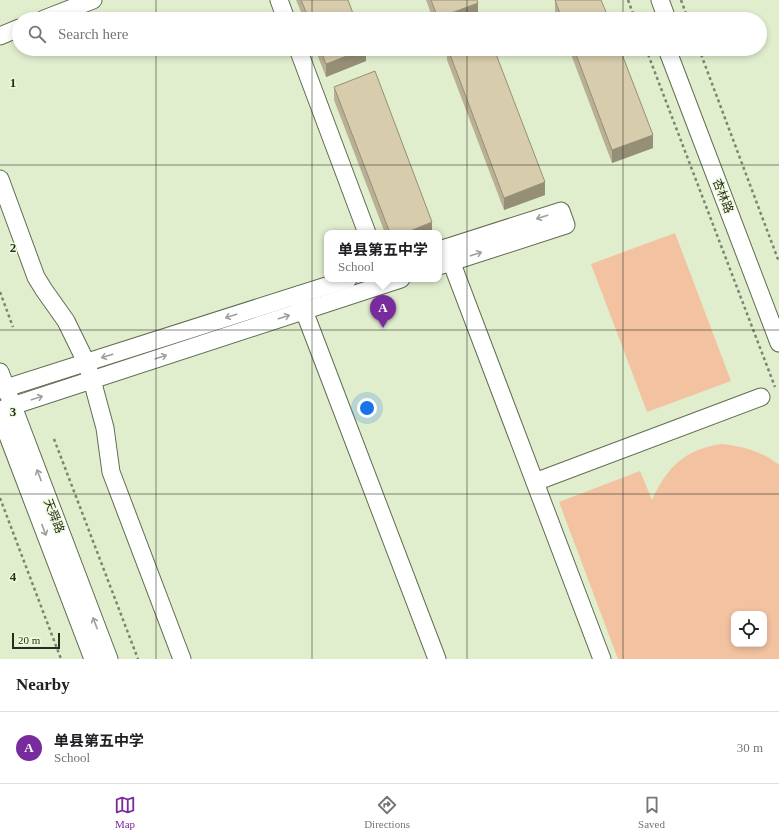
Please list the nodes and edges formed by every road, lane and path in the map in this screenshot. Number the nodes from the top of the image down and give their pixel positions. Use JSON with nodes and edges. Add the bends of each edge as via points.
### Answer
{"nodes":[{"id":1,"x":93,"y":0,"type":"edge"},
{"id":2,"x":279,"y":0,"type":"edge"},
{"id":3,"x":628,"y":0,"type":"edge"},
{"id":4,"x":648,"y":0,"type":"edge"},
{"id":5,"x":660,"y":0,"type":"edge"},
{"id":6,"x":681,"y":0,"type":"edge"},
{"id":7,"x":62,"y":12,"type":"edge"},
{"id":8,"x":283,"y":12,"type":"edge"},
{"id":9,"x":632,"y":12,"type":"edge"},
{"id":10,"x":652,"y":12,"type":"edge"},
{"id":11,"x":664,"y":12,"type":"edge"},
{"id":12,"x":685,"y":12,"type":"edge"},
{"id":13,"x":12,"y":31,"type":"edge"},
{"id":14,"x":0,"y":36,"type":"edge"},
{"id":15,"x":301,"y":56,"type":"edge"},
{"id":16,"x":648,"y":56,"type":"edge"},
{"id":17,"x":670,"y":56,"type":"edge"},
{"id":18,"x":681,"y":56,"type":"edge"},
{"id":19,"x":702,"y":56,"type":"edge"},
{"id":20,"x":0,"y":180,"type":"edge"},
{"id":21,"x":366,"y":230,"type":"edge"},
{"id":22,"x":444,"y":257,"type":"edge"},
{"id":23,"x":779,"y":262,"type":"edge"},
{"id":24,"x":339,"y":282,"type":"edge"},
{"id":25,"x":388,"y":282,"type":"edge"},
{"id":26,"x":0,"y":292,"type":"edge"},
{"id":27,"x":298,"y":295,"type":"junction"},
{"id":28,"x":779,"y":312,"type":"edge"},
{"id":29,"x":13,"y":327,"type":"dead end"},
{"id":30,"x":779,"y":343,"type":"edge"},
{"id":31,"x":86,"y":362,"type":"junction"},
{"id":32,"x":92,"y":380,"type":"junction"},
{"id":33,"x":2,"y":383,"type":"edge"},
{"id":34,"x":769,"y":394,"type":"joint"},
{"id":35,"x":4,"y":410,"type":"edge"},
{"id":36,"x":54,"y":439,"type":"dead end"},
{"id":37,"x":535,"y":482,"type":"junction"},
{"id":38,"x":0,"y":498,"type":"edge"},
{"id":39,"x":61,"y":659,"type":"edge"},
{"id":40,"x":93,"y":659,"type":"edge"},
{"id":41,"x":109,"y":659,"type":"edge"},
{"id":42,"x":138,"y":659,"type":"edge"},
{"id":43,"x":182,"y":659,"type":"edge"},
{"id":44,"x":437,"y":659,"type":"edge"},
{"id":45,"x":602,"y":659,"type":"edge"}],
"edges":[{"from":1,"to":7,"type":"street"},
{"from":2,"to":8,"type":"street"},
{"from":3,"to":9,"type":"path"},
{"from":4,"to":10,"type":"street"},
{"from":5,"to":11,"type":"street"},
{"from":6,"to":12,"type":"path"},
{"from":13,"to":14,"type":"street"},
{"from":15,"to":21,"type":"street"},
{"from":16,"to":34,"type":"path"},
{"from":17,"to":30,"type":"street","name":"杏林路"},
{"from":18,"to":28,"type":"street","name":"杏林路"},
{"from":19,"to":23,"type":"path"},
{"from":20,"to":31,"type":"street","via":[[36,277],[66,321]]},
{"from":22,"to":22,"type":"street","one_way":true,"via":[[566,225],[561,211]]},
{"from":22,"to":37,"type":"street"},
{"from":24,"to":27,"type":"street"},
{"from":32,"to":25,"type":"street","one_way":true},
{"from":26,"to":29,"type":"path"},
{"from":27,"to":31,"type":"street","one_way":true},
{"from":27,"to":44,"type":"street"},
{"from":31,"to":32,"type":"street"},
{"from":31,"to":33,"type":"street"},
{"from":35,"to":32,"type":"street","one_way":true},
{"from":32,"to":43,"type":"street","via":[[105,428],[111,472]]},
{"from":33,"to":35,"type":"street","name":"天舜路"},
{"from":34,"to":37,"type":"street"},
{"from":35,"to":40,"type":"street","name":"天舜路","one_way":true},
{"from":41,"to":35,"type":"street","name":"天舜路","one_way":true},
{"from":36,"to":42,"type":"path"},
{"from":37,"to":45,"type":"street"},
{"from":38,"to":39,"type":"path"}]}
